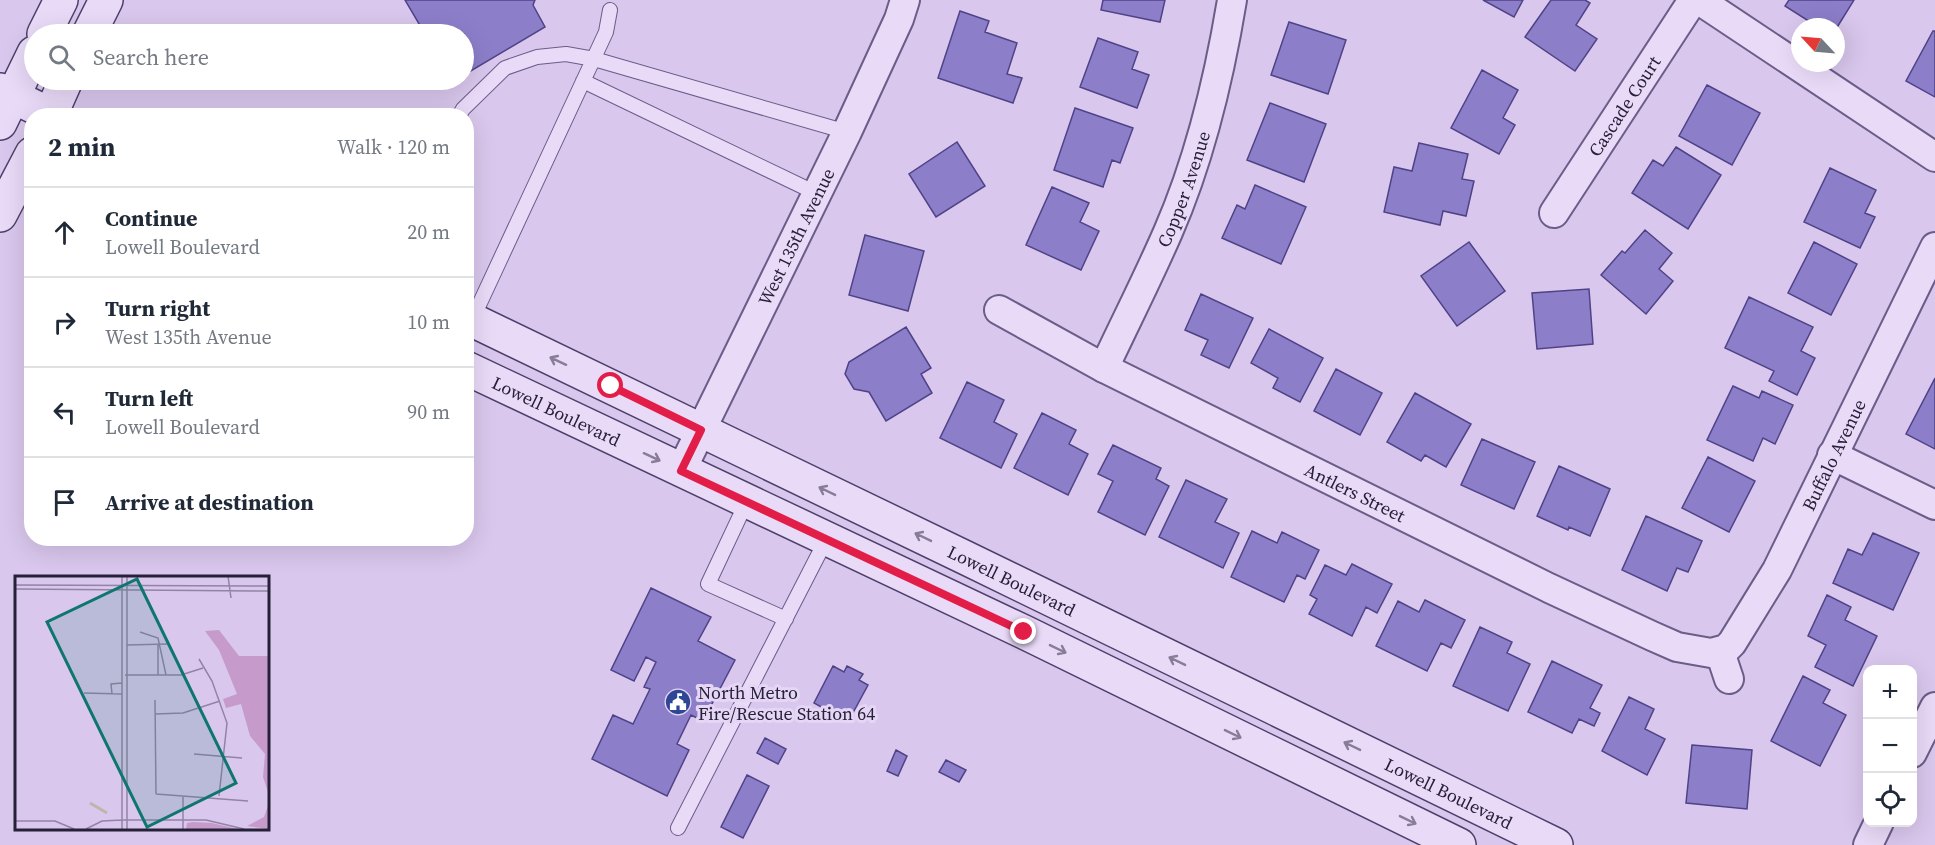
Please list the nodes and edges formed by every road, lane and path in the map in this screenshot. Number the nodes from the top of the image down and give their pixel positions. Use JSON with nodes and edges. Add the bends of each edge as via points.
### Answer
{"nodes":[{"id":1,"x":61,"y":0,"type":"edge"},
{"id":2,"x":106,"y":0,"type":"edge"},
{"id":3,"x":905,"y":0,"type":"edge"},
{"id":4,"x":1232,"y":0,"type":"edge"},
{"id":5,"x":1693,"y":0,"type":"edge"},
{"id":6,"x":1699,"y":0,"type":"edge"},
{"id":7,"x":610,"y":10,"type":"dead end"},
{"id":8,"x":49,"y":24,"type":"edge"},
{"id":9,"x":94,"y":24,"type":"edge"},
{"id":10,"x":594,"y":59,"type":"junction"},
{"id":11,"x":24,"y":70,"type":"edge"},
{"id":12,"x":583,"y":81,"type":"junction"},
{"id":13,"x":62,"y":90,"type":"edge"},
{"id":14,"x":4,"y":103,"type":"edge"},
{"id":15,"x":24,"y":108,"type":"edge"},
{"id":16,"x":54,"y":108,"type":"edge"},
{"id":17,"x":465,"y":108,"type":"edge"},
{"id":18,"x":847,"y":132,"type":"junction"},
{"id":19,"x":0,"y":140,"type":"edge"},
{"id":20,"x":24,"y":152,"type":"edge"},
{"id":21,"x":1935,"y":157,"type":"edge"},
{"id":22,"x":24,"y":169,"type":"edge"},
{"id":23,"x":816,"y":193,"type":"junction"},
{"id":24,"x":1554,"y":213,"type":"dead end"},
{"id":25,"x":0,"y":215,"type":"edge"},
{"id":26,"x":1935,"y":247,"type":"edge"},
{"id":27,"x":474,"y":309,"type":"edge"},
{"id":28,"x":999,"y":310,"type":"dead end"},
{"id":29,"x":474,"y":321,"type":"edge"},
{"id":30,"x":1104,"y":368,"type":"junction"},
{"id":31,"x":474,"y":372,"type":"edge"},
{"id":32,"x":701,"y":430,"type":"junction"},
{"id":33,"x":1832,"y":455,"type":"junction"},
{"id":34,"x":681,"y":471,"type":"junction"},
{"id":35,"x":747,"y":501,"type":"junction"},
{"id":36,"x":1935,"y":505,"type":"edge"},
{"id":37,"x":827,"y":538,"type":"junction"},
{"id":38,"x":786,"y":619,"type":"junction"},
{"id":39,"x":1720,"y":652,"type":"junction"},
{"id":40,"x":1729,"y":679,"type":"dead end"},
{"id":41,"x":1935,"y":707,"type":"edge"},
{"id":42,"x":1917,"y":743,"type":"edge"},
{"id":43,"x":1877,"y":827,"type":"edge"},
{"id":44,"x":678,"y":828,"type":"dead end"},
{"id":45,"x":1459,"y":845,"type":"edge"},
{"id":46,"x":1556,"y":845,"type":"edge"},
{"id":47,"x":1868,"y":845,"type":"edge"}],
"edges":[{"from":1,"to":8,"type":"main road"},
{"from":2,"to":9,"type":"main road"},
{"from":3,"to":18,"type":"street","name":"West 135th Avenue"},
{"from":4,"to":30,"type":"street","name":"Copper Avenue","via":[[1224,51],[1185,188]]},
{"from":5,"to":24,"type":"street","name":"Cascade Court"},
{"from":6,"to":21,"type":"street"},
{"from":7,"to":10,"type":"lane","via":[[606,32]]},
{"from":10,"to":12,"type":"lane"},
{"from":10,"to":17,"type":"lane","via":[[556,55],[505,68]]},
{"from":10,"to":18,"type":"lane"},
{"from":11,"to":14,"type":"main road"},
{"from":12,"to":23,"type":"lane"},
{"from":12,"to":27,"type":"lane"},
{"from":13,"to":16,"type":"main road"},
{"from":14,"to":15,"type":"main road"},
{"from":18,"to":23,"type":"street","name":"West 135th Avenue"},
{"from":19,"to":20,"type":"main road"},
{"from":22,"to":25,"type":"main road"},
{"from":23,"to":32,"type":"street","name":"West 135th Avenue"},
{"from":26,"to":33,"type":"street","name":"Buffalo Avenue"},
{"from":28,"to":30,"type":"street","name":"Antlers Street"},
{"from":32,"to":29,"type":"main road","name":"Lowell Boulevard","one_way":true},
{"from":30,"to":39,"type":"street","name":"Antlers Street","via":[[1652,636],[1677,647]]},
{"from":31,"to":34,"type":"main road","name":"Lowell Boulevard","one_way":true},
{"from":32,"to":34,"type":"street","name":"West 135th Avenue"},
{"from":46,"to":32,"type":"main road","name":"Lowell Boulevard","one_way":true},
{"from":33,"to":36,"type":"street"},
{"from":33,"to":39,"type":"street","name":"Buffalo Avenue","via":[[1777,570],[1732,643]]},
{"from":34,"to":35,"type":"main road","name":"Lowell Boulevard"},
{"from":35,"to":37,"type":"main road","name":"Lowell Boulevard"},
{"from":35,"to":38,"type":"lane","via":[[708,584]]},
{"from":37,"to":38,"type":"lane"},
{"from":37,"to":45,"type":"main road","name":"Lowell Boulevard","one_way":true},
{"from":38,"to":44,"type":"lane"},
{"from":39,"to":40,"type":"street"},
{"from":41,"to":42,"type":"street"},
{"from":43,"to":47,"type":"street"}]}
